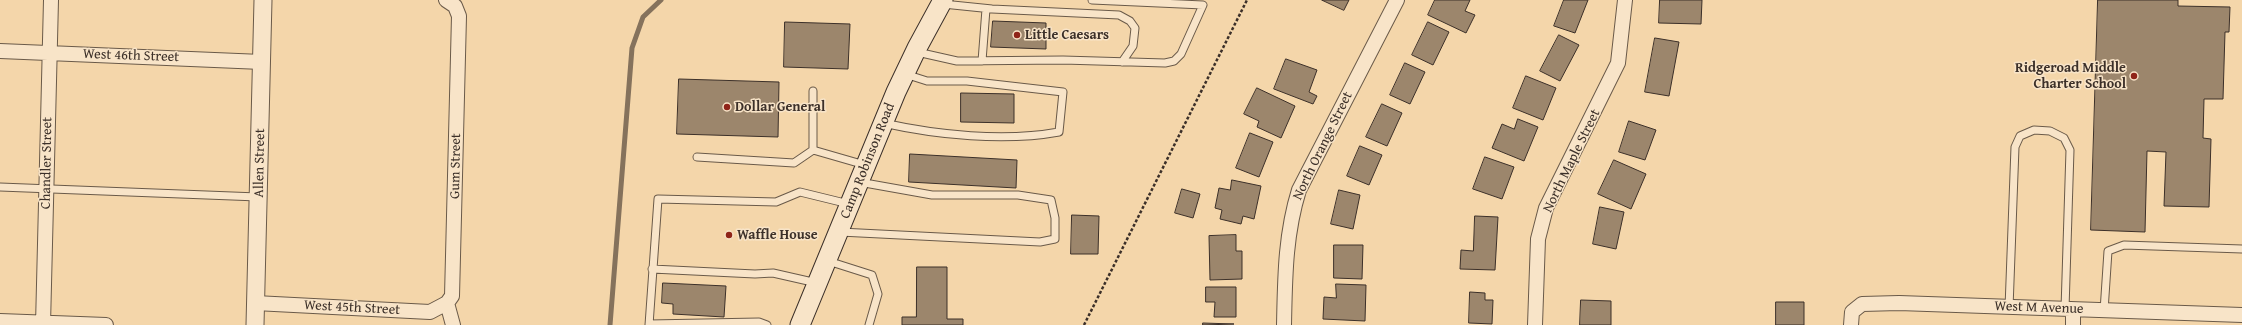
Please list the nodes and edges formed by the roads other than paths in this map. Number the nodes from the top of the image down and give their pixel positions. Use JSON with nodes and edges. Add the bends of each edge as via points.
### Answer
{"nodes":[{"id":1,"x":51,"y":0,"type":"edge"},
{"id":2,"x":263,"y":0,"type":"edge"},
{"id":3,"x":1092,"y":0,"type":"edge"},
{"id":4,"x":1397,"y":0,"type":"edge"},
{"id":5,"x":1625,"y":0,"type":"edge"},
{"id":6,"x":942,"y":2,"type":"edge"},
{"id":7,"x":450,"y":3,"type":"edge"},
{"id":8,"x":1205,"y":3,"type":"edge"},
{"id":9,"x":986,"y":9,"type":"junction"},
{"id":10,"x":0,"y":52,"type":"edge"},
{"id":11,"x":915,"y":52,"type":"junction"},
{"id":12,"x":50,"y":53,"type":"junction"},
{"id":13,"x":982,"y":61,"type":"junction"},
{"id":14,"x":262,"y":62,"type":"junction"},
{"id":15,"x":1122,"y":62,"type":"junction"},
{"id":16,"x":904,"y":74,"type":"junction"},
{"id":17,"x":813,"y":91,"type":"dead end"},
{"id":18,"x":883,"y":123,"type":"junction"},
{"id":19,"x":812,"y":150,"type":"junction"},
{"id":20,"x":697,"y":157,"type":"dead end"},
{"id":21,"x":862,"y":174,"type":"junction"},
{"id":22,"x":0,"y":186,"type":"edge"},
{"id":23,"x":47,"y":188,"type":"junction"},
{"id":24,"x":259,"y":197,"type":"junction"},
{"id":25,"x":850,"y":204,"type":"junction"},
{"id":26,"x":838,"y":232,"type":"junction"},
{"id":27,"x":2242,"y":249,"type":"edge"},
{"id":28,"x":827,"y":260,"type":"junction"},
{"id":29,"x":652,"y":269,"type":"junction"},
{"id":30,"x":818,"y":283,"type":"junction"},
{"id":31,"x":255,"y":303,"type":"junction"},
{"id":32,"x":447,"y":303,"type":"junction"},
{"id":33,"x":2009,"y":308,"type":"junction"},
{"id":34,"x":2069,"y":309,"type":"junction"},
{"id":35,"x":2104,"y":310,"type":"junction"},
{"id":36,"x":2242,"y":315,"type":"edge"},
{"id":37,"x":0,"y":321,"type":"edge"},
{"id":38,"x":43,"y":324,"type":"edge"},
{"id":39,"x":649,"y":324,"type":"edge"},
{"id":40,"x":106,"y":325,"type":"edge"},
{"id":41,"x":255,"y":325,"type":"edge"},
{"id":42,"x":453,"y":325,"type":"edge"},
{"id":43,"x":767,"y":325,"type":"edge"},
{"id":44,"x":800,"y":325,"type":"edge"},
{"id":45,"x":869,"y":325,"type":"edge"},
{"id":46,"x":1284,"y":325,"type":"edge"},
{"id":47,"x":1535,"y":325,"type":"edge"},
{"id":48,"x":1851,"y":325,"type":"edge"},
{"id":49,"x":2073,"y":325,"type":"edge"}],
"edges":[{"from":1,"to":12,"type":"street","name":"Chandler Street"},
{"from":2,"to":14,"type":"street","name":"Allen Street"},
{"from":3,"to":8,"type":"lane"},
{"from":4,"to":46,"type":"street","name":"North Orange Street","via":[[1299,190],[1291,215],[1286,248]]},
{"from":5,"to":47,"type":"street","name":"North Maple Street","via":[[1618,63],[1546,208],[1538,239]]},
{"from":6,"to":9,"type":"lane"},
{"from":6,"to":11,"type":"main road","name":"Camp Robinson Road"},
{"from":7,"to":32,"type":"street","name":"Gum Street","via":[[459,16],[452,296]]},
{"from":8,"to":15,"type":"lane","via":[[1181,54],[1174,62]]},
{"from":9,"to":13,"type":"lane"},
{"from":9,"to":15,"type":"lane","via":[[1119,16],[1130,21],[1136,28],[1133,46]]},
{"from":10,"to":12,"type":"street","name":"West 46th Street"},
{"from":11,"to":13,"type":"lane","via":[[956,61]]},
{"from":11,"to":16,"type":"main road","name":"Camp Robinson Road"},
{"from":12,"to":14,"type":"street","name":"West 46th Street"},
{"from":12,"to":23,"type":"street","name":"Chandler Street"},
{"from":13,"to":15,"type":"lane"},
{"from":14,"to":24,"type":"street","name":"Allen Street"},
{"from":16,"to":18,"type":"main road","name":"Camp Robinson Road"},
{"from":16,"to":18,"type":"lane","via":[[927,81],[967,81],[1063,92],[1059,132],[1030,137],[954,134],[924,132]]},
{"from":17,"to":19,"type":"lane"},
{"from":18,"to":21,"type":"main road","name":"Camp Robinson Road"},
{"from":19,"to":20,"type":"lane","via":[[794,163]]},
{"from":19,"to":21,"type":"lane"},
{"from":21,"to":25,"type":"main road","name":"Camp Robinson Road"},
{"from":21,"to":26,"type":"lane","via":[[932,195],[1018,195],[1051,200],[1055,218],[1055,239],[1033,242]]},
{"from":22,"to":23,"type":"lane"},
{"from":23,"to":24,"type":"lane"},
{"from":23,"to":38,"type":"street","name":"Chandler Street"},
{"from":24,"to":31,"type":"street","name":"Allen Street"},
{"from":25,"to":26,"type":"main road","name":"Camp Robinson Road"},
{"from":25,"to":29,"type":"lane","via":[[800,192],[776,202],[658,199]]},
{"from":26,"to":28,"type":"main road","name":"Camp Robinson Road"},
{"from":27,"to":35,"type":"lane","via":[[2124,245],[2108,251]]},
{"from":28,"to":30,"type":"main road","name":"Camp Robinson Road"},
{"from":28,"to":45,"type":"lane","via":[[872,275],[878,294]]},
{"from":29,"to":30,"type":"lane","via":[[773,273]]},
{"from":29,"to":39,"type":"lane"},
{"from":30,"to":44,"type":"main road","name":"Camp Robinson Road"},
{"from":31,"to":32,"type":"street","name":"West 45th Street","via":[[430,312]]},
{"from":31,"to":41,"type":"street","name":"Allen Street"},
{"from":32,"to":42,"type":"street"},
{"from":33,"to":34,"type":"street","name":"West M Avenue"},
{"from":33,"to":34,"type":"lane","via":[[2015,146],[2020,136],[2034,130],[2050,131],[2064,138],[2070,150]]},
{"from":33,"to":48,"type":"street","name":"West M Avenue","via":[[1899,303],[1862,304],[1852,312]]},
{"from":34,"to":35,"type":"street","name":"West M Avenue"},
{"from":34,"to":49,"type":"street"},
{"from":35,"to":36,"type":"street","name":"West M Avenue"},
{"from":37,"to":38,"type":"street"},
{"from":38,"to":40,"type":"street"},
{"from":39,"to":43,"type":"lane","via":[[759,322]]}]}
